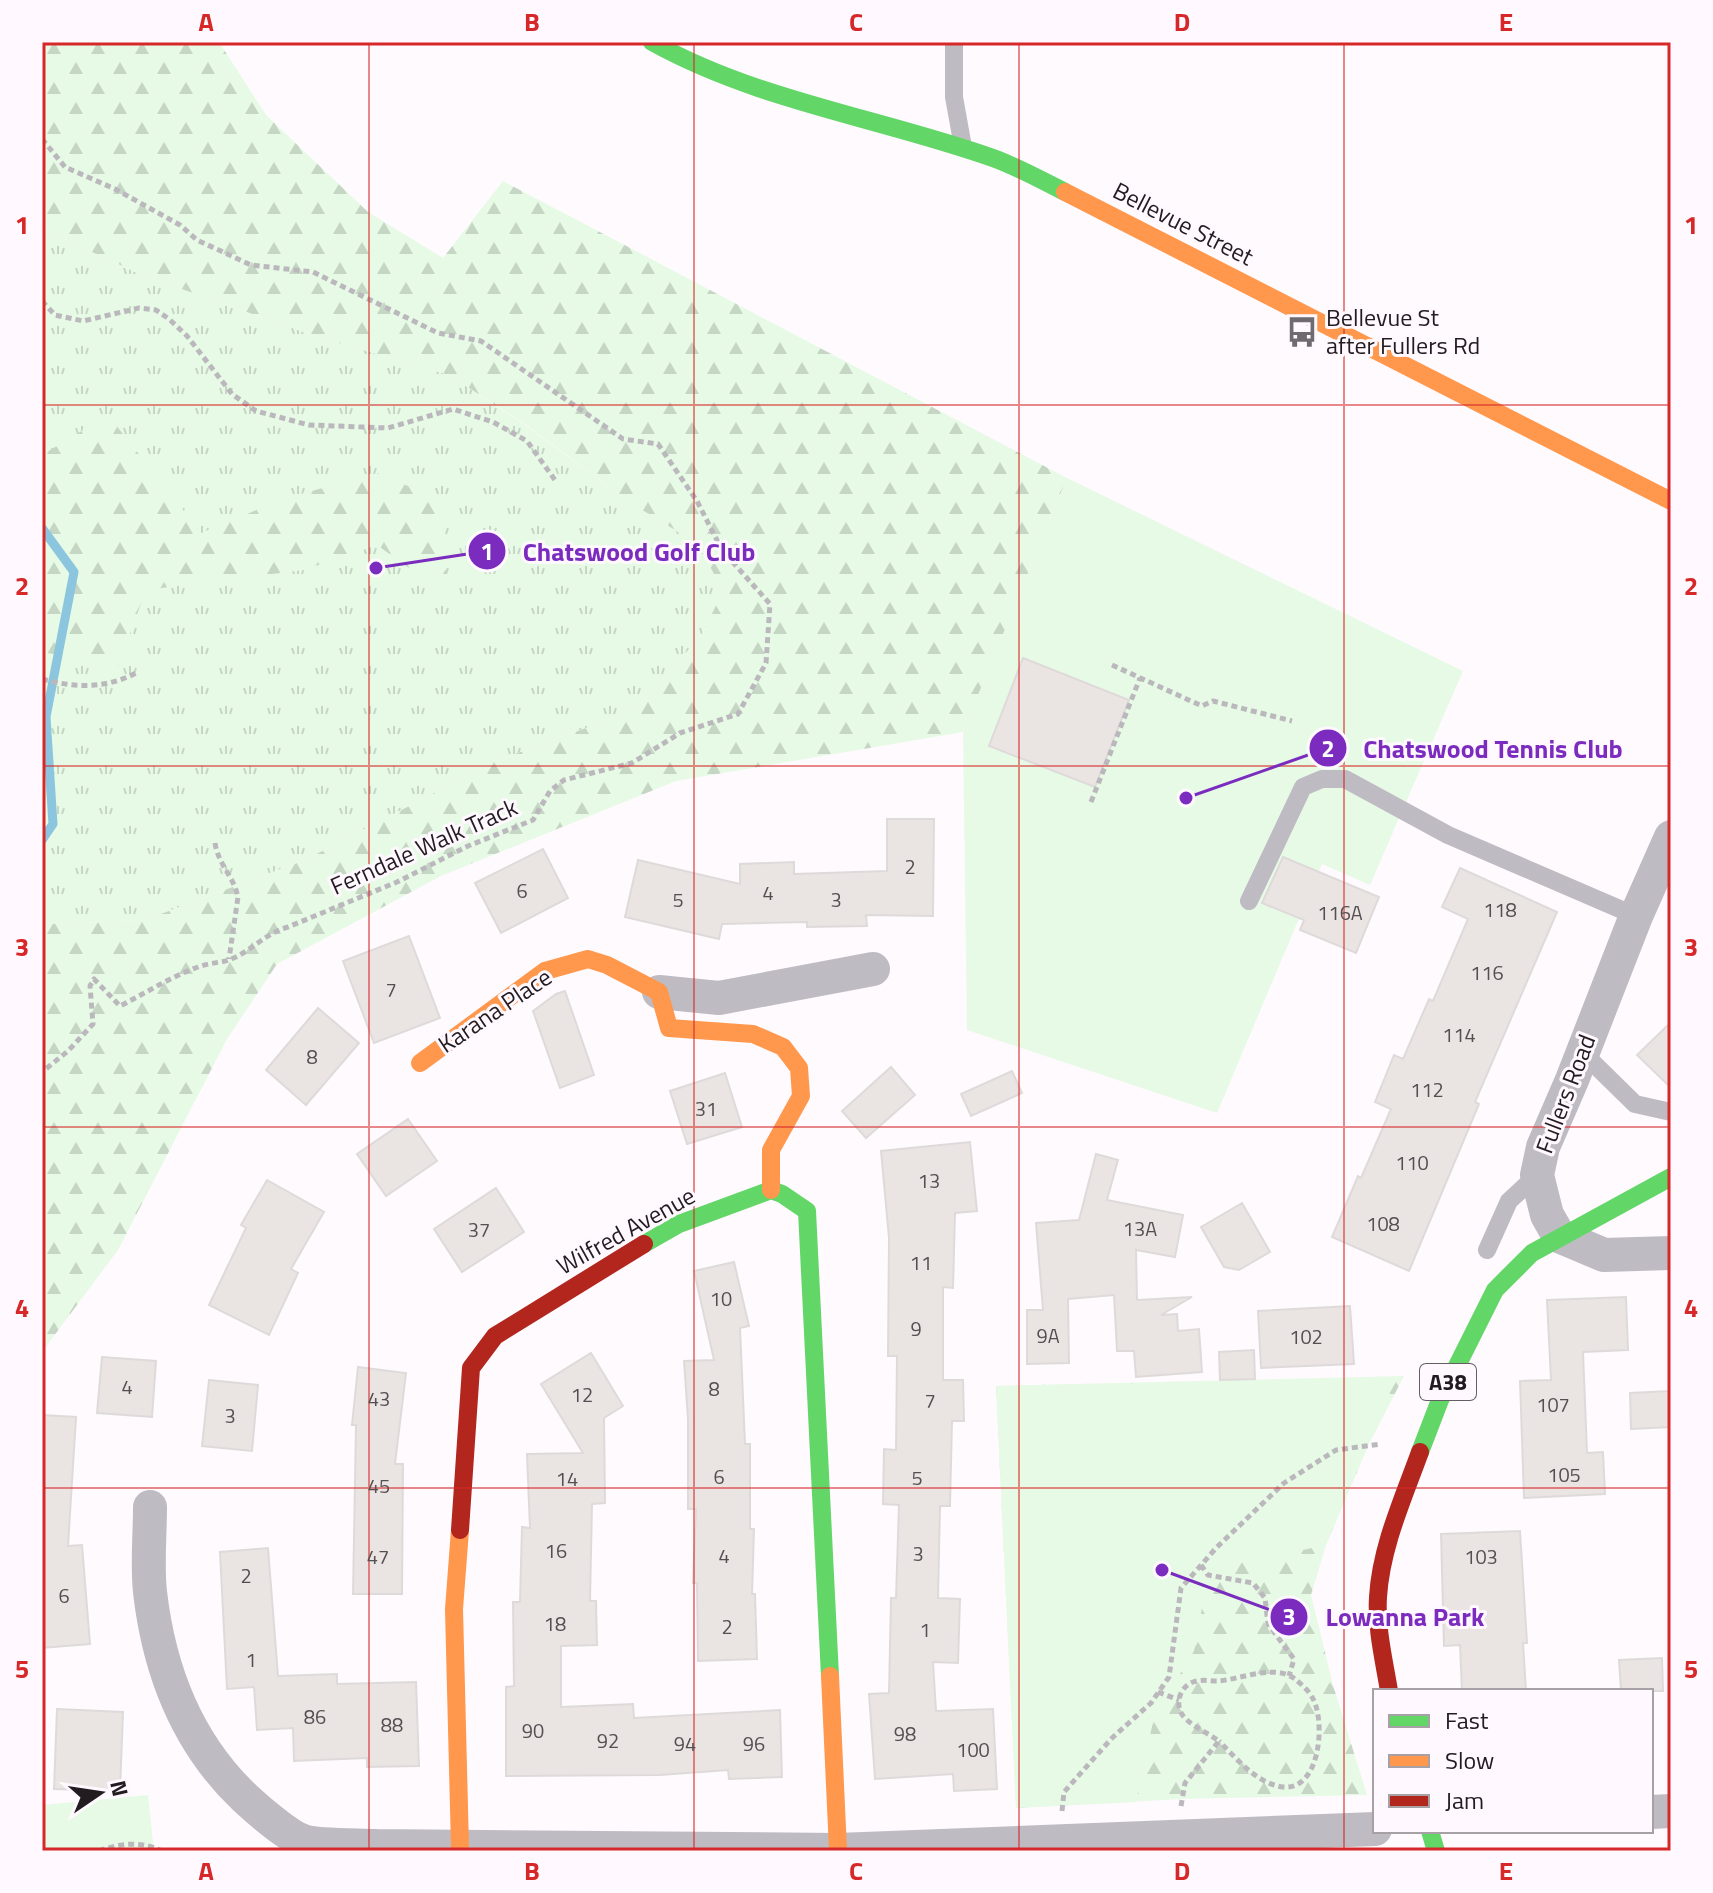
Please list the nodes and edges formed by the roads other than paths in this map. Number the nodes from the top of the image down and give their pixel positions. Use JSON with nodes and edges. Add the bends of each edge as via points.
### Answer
{"nodes":[{"id":1,"x":652,"y":42,"type":"edge"},
{"id":2,"x":954,"y":42,"type":"edge"},
{"id":3,"x":963,"y":150,"type":"junction"},
{"id":4,"x":1671,"y":501,"type":"edge"},
{"id":5,"x":1671,"y":837,"type":"edge"},
{"id":6,"x":1249,"y":901,"type":"dead end"},
{"id":7,"x":1636,"y":916,"type":"junction"},
{"id":8,"x":873,"y":969,"type":"dead end"},
{"id":9,"x":659,"y":992,"type":"junction"},
{"id":10,"x":1583,"y":1053,"type":"junction"},
{"id":11,"x":420,"y":1063,"type":"dead end"},
{"id":12,"x":1671,"y":1112,"type":"edge"},
{"id":13,"x":1537,"y":1175,"type":"junction"},
{"id":14,"x":1671,"y":1177,"type":"edge"},
{"id":15,"x":771,"y":1190,"type":"junction"},
{"id":16,"x":1559,"y":1236,"type":"junction"},
{"id":17,"x":1487,"y":1250,"type":"dead end"},
{"id":18,"x":1671,"y":1253,"type":"edge"},
{"id":19,"x":150,"y":1507,"type":"dead end"},
{"id":20,"x":1389,"y":1689,"type":"edge"},
{"id":21,"x":1373,"y":1829,"type":"edge"},
{"id":22,"x":460,"y":1847,"type":"junction"},
{"id":23,"x":375,"y":1848,"type":"edge"},
{"id":24,"x":838,"y":1850,"type":"edge"}],
"edges":[{"from":1,"to":3,"type":"street","name":"Bellevue Street","via":[[733,81]]},
{"from":2,"to":3,"type":"lane","via":[[954,97]]},
{"from":3,"to":4,"type":"street","name":"Bellevue Street","via":[[1019,169]]},
{"from":5,"to":7,"type":"street","name":"Fullers Road"},
{"from":6,"to":7,"type":"lane","via":[[1303,787],[1322,779],[1345,779],[1448,835]]},
{"from":7,"to":10,"type":"street","name":"Fullers Road"},
{"from":8,"to":9,"type":"street","name":"Karana Place","via":[[719,998]]},
{"from":9,"to":11,"type":"street","name":"Karana Place","via":[[588,959],[545,971]]},
{"from":9,"to":15,"type":"street","via":[[669,1028],[753,1034],[783,1047],[799,1068],[801,1096],[771,1150]]},
{"from":10,"to":12,"type":"lane","via":[[1635,1104]]},
{"from":10,"to":13,"type":"street","name":"Fullers Road","via":[[1543,1147]]},
{"from":13,"to":16,"type":"street","name":"Fullers Road","via":[[1547,1215]]},
{"from":13,"to":17,"type":"lane","via":[[1509,1201]]},
{"from":14,"to":16,"type":"street","number":"A38"},
{"from":15,"to":22,"type":"street","name":"Wilfred Avenue","via":[[679,1224],[643,1245],[495,1336],[471,1368],[454,1609]]},
{"from":15,"to":24,"type":"street","via":[[807,1211]]},
{"from":16,"to":18,"type":"street","via":[[1604,1255]]},
{"from":16,"to":20,"type":"street","number":"A38","via":[[1522,1261],[1486,1305],[1397,1507],[1378,1597]]},
{"from":19,"to":23,"type":"street","via":[[150,1590],[161,1652],[181,1711],[202,1748],[261,1813],[304,1842]]},
{"from":21,"to":24,"type":"street"},
{"from":22,"to":23,"type":"street"},
{"from":22,"to":24,"type":"street"}]}
